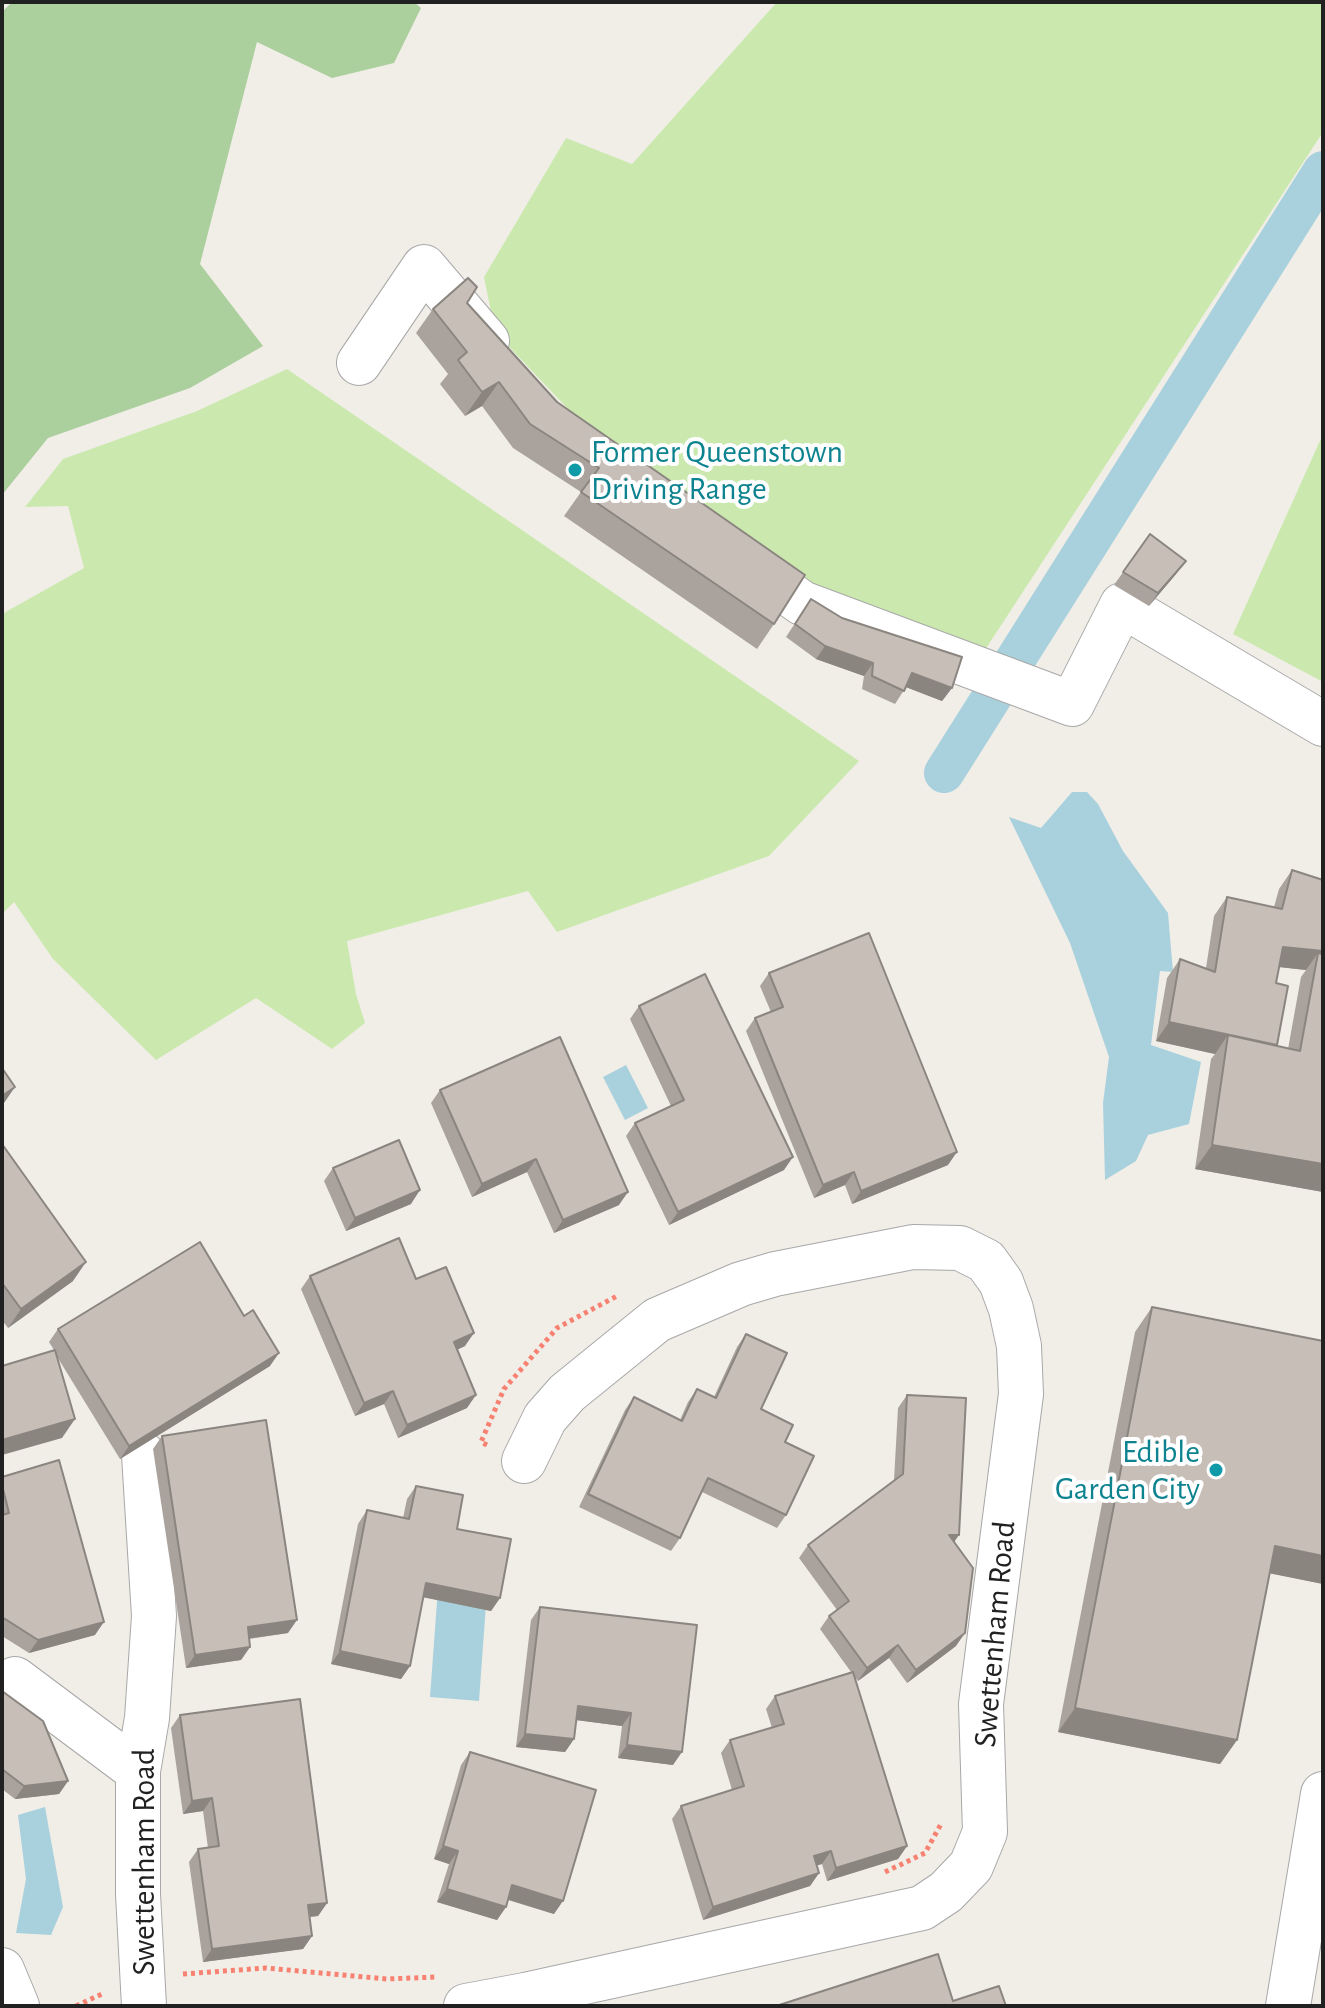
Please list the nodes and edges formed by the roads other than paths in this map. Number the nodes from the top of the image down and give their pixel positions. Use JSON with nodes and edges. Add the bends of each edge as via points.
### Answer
{"nodes":[{"id":1,"x":359,"y":363,"type":"dead end"},
{"id":2,"x":511,"y":369,"type":"edge"},
{"id":3,"x":712,"y":538,"type":"edge"},
{"id":4,"x":1323,"y":724,"type":"edge"},
{"id":5,"x":144,"y":1455,"type":"edge"},
{"id":6,"x":524,"y":1461,"type":"road end"},
{"id":7,"x":15,"y":1679,"type":"dead end"},
{"id":8,"x":138,"y":1771,"type":"junction"},
{"id":9,"x":1323,"y":1794,"type":"edge"},
{"id":10,"x":2,"y":1970,"type":"edge"},
{"id":11,"x":143,"y":1991,"type":"edge"},
{"id":12,"x":454,"y":1991,"type":"edge"},
{"id":13,"x":17,"y":2006,"type":"edge"},
{"id":14,"x":1288,"y":2006,"type":"edge"}],
"edges":[{"from":1,"to":2,"type":"street","via":[[424,267]]},
{"from":3,"to":4,"type":"street","via":[[802,603],[1072,704],[1122,605]]},
{"from":5,"to":8,"type":"street","name":"Swettenham Road","via":[[154,1616]]},
{"from":6,"to":12,"type":"street","name":"Swettenham Road","via":[[545,1418],[567,1393],[657,1320],[741,1284],[913,1247],[960,1248],[986,1261],[1011,1309],[1021,1394],[981,1704],[985,1832],[971,1866],[922,1908],[525,1995]]},
{"from":7,"to":8,"type":"street"},
{"from":8,"to":11,"type":"street","name":"Swettenham Road"},
{"from":9,"to":14,"type":"street"},
{"from":10,"to":13,"type":"street"}]}
